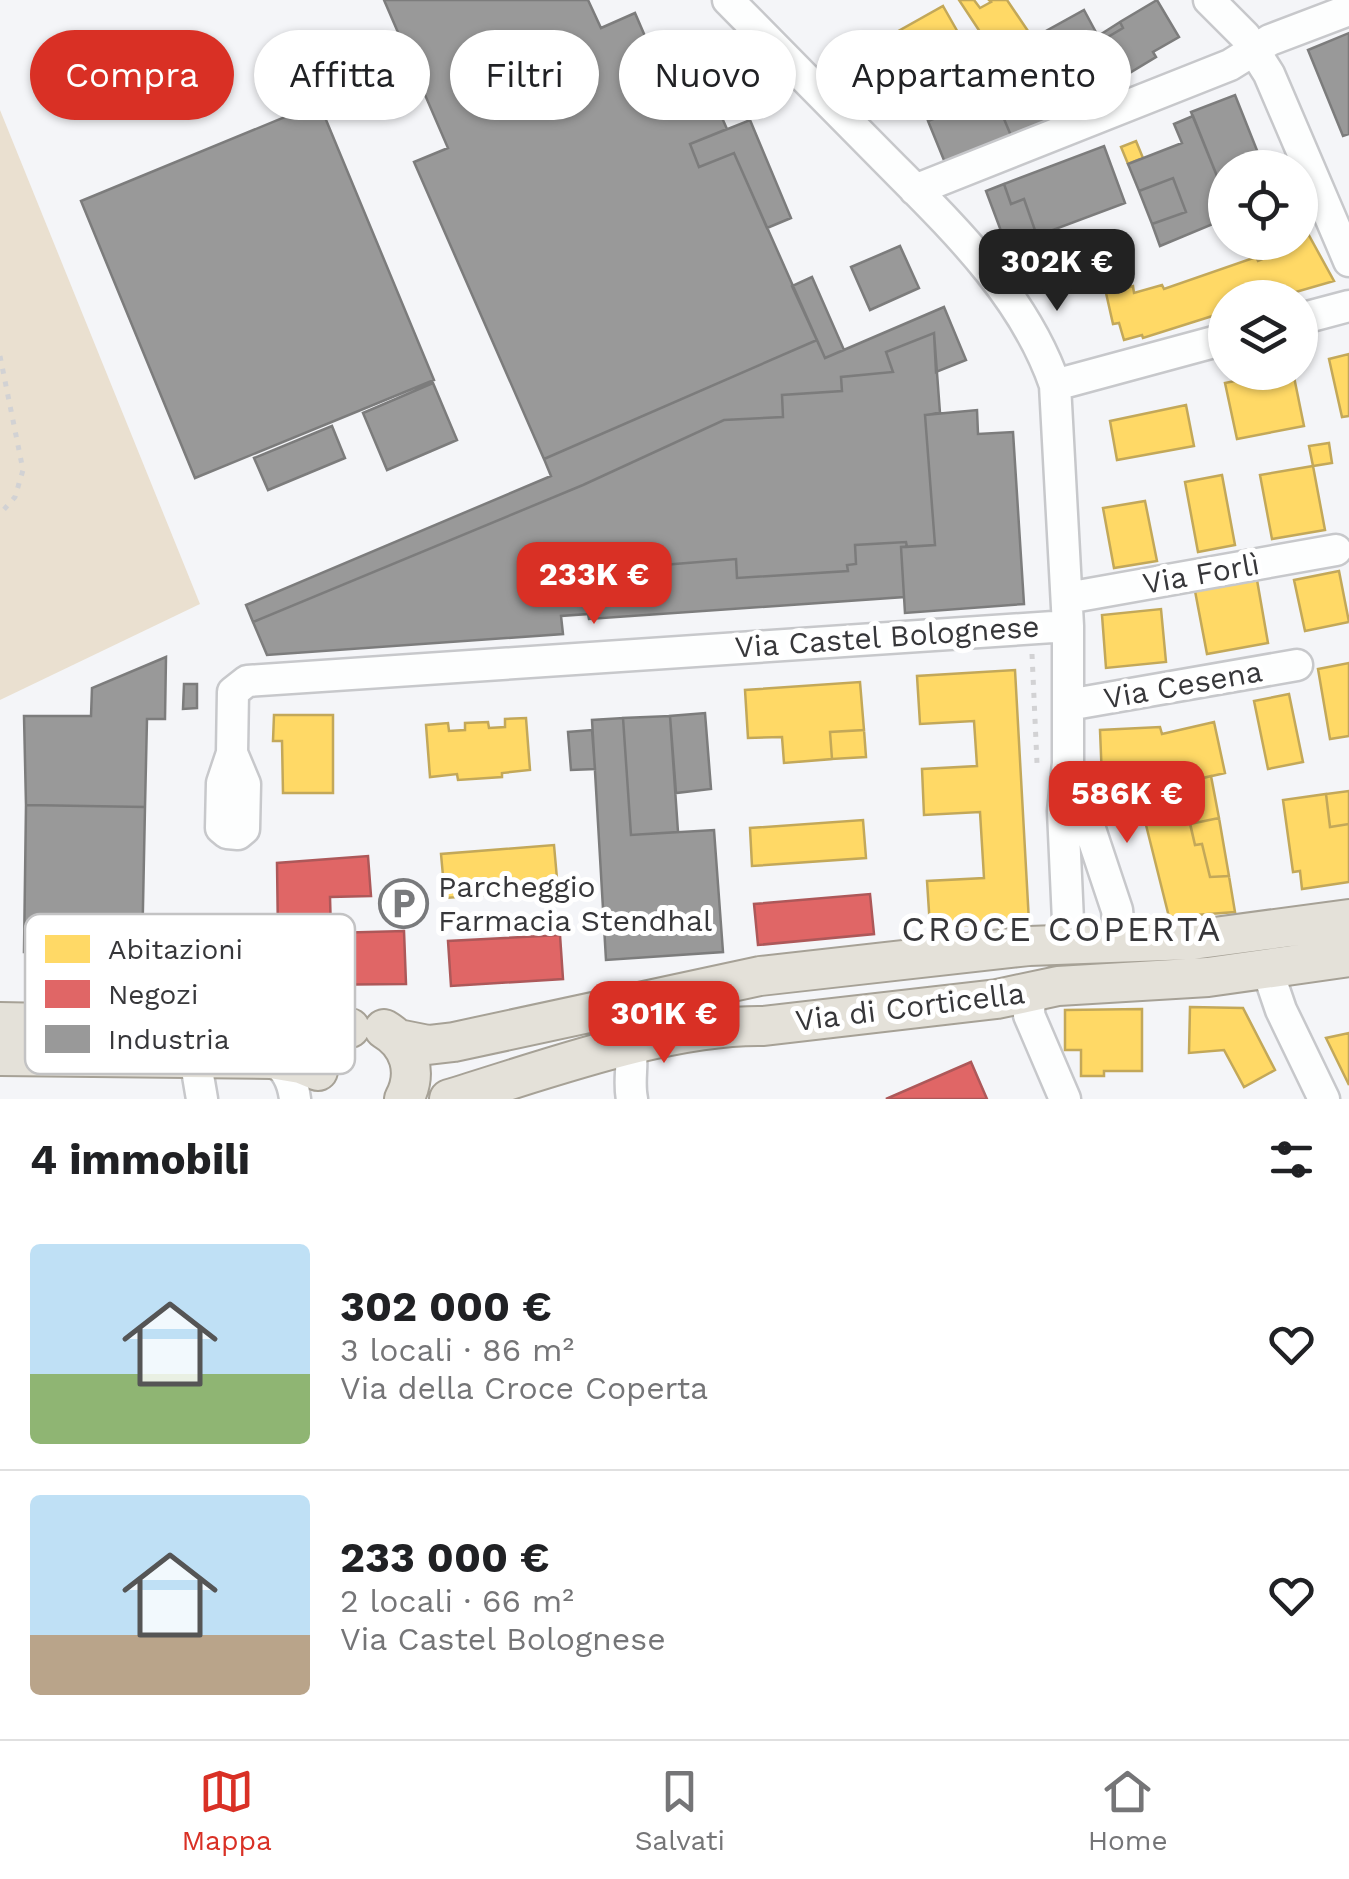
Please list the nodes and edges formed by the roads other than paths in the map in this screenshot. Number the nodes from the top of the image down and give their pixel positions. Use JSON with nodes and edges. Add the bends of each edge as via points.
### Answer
{"nodes":[{"id":1,"x":728,"y":0,"type":"edge"},
{"id":2,"x":1209,"y":0,"type":"edge"},
{"id":3,"x":1349,"y":10,"type":"edge"},
{"id":4,"x":1254,"y":48,"type":"junction"},
{"id":5,"x":915,"y":190,"type":"junction"},
{"id":6,"x":1349,"y":260,"type":"edge"},
{"id":7,"x":1349,"y":306,"type":"edge"},
{"id":8,"x":1318,"y":314,"type":"edge"},
{"id":9,"x":1208,"y":344,"type":"edge"},
{"id":10,"x":1055,"y":386,"type":"junction"},
{"id":11,"x":1336,"y":550,"type":"dead end"},
{"id":12,"x":1067,"y":612,"type":"junction"},
{"id":13,"x":1297,"y":665,"type":"dead end"},
{"id":14,"x":1068,"y":704,"type":"junction"},
{"id":15,"x":232,"y":753,"type":"dead end"},
{"id":16,"x":1068,"y":763,"type":"junction"},
{"id":17,"x":1349,"y":918,"type":"edge"},
{"id":18,"x":1120,"y":942,"type":"junction"},
{"id":19,"x":1059,"y":943,"type":"junction"},
{"id":20,"x":1349,"y":956,"type":"edge"},
{"id":21,"x":1267,"y":969,"type":"junction"},
{"id":22,"x":1080,"y":984,"type":"junction"},
{"id":23,"x":1030,"y":992,"type":"junction"},
{"id":24,"x":0,"y":1022,"type":"edge"},
{"id":25,"x":25,"y":1023,"type":"edge"},
{"id":26,"x":355,"y":1028,"type":"edge"},
{"id":27,"x":398,"y":1039,"type":"junction"},
{"id":28,"x":630,"y":1045,"type":"junction"},
{"id":29,"x":0,"y":1056,"type":"edge"},
{"id":30,"x":25,"y":1056,"type":"edge"},
{"id":31,"x":197,"y":1074,"type":"edge"},
{"id":32,"x":202,"y":1099,"type":"edge"},
{"id":33,"x":404,"y":1099,"type":"edge"},
{"id":34,"x":449,"y":1099,"type":"edge"},
{"id":35,"x":632,"y":1099,"type":"edge"},
{"id":36,"x":1065,"y":1099,"type":"edge"},
{"id":37,"x":1324,"y":1099,"type":"edge"}],
"edges":[{"from":1,"to":5,"type":"street"},
{"from":2,"to":4,"type":"street"},
{"from":3,"to":4,"type":"street"},
{"from":4,"to":5,"type":"street","via":[[1230,65]]},
{"from":4,"to":6,"type":"street"},
{"from":5,"to":10,"type":"street","via":[[1015,302]]},
{"from":7,"to":8,"type":"street"},
{"from":9,"to":10,"type":"street"},
{"from":10,"to":12,"type":"street"},
{"from":11,"to":12,"type":"street","name":"Via Forlì"},
{"from":12,"to":14,"type":"street"},
{"from":12,"to":15,"type":"street","name":"Via Castel Bolognese","via":[[246,682],[234,692]]},
{"from":13,"to":14,"type":"street","name":"Via Cesena"},
{"from":14,"to":16,"type":"street"},
{"from":16,"to":18,"type":"street","via":[[1117,910]]},
{"from":16,"to":19,"type":"street","via":[[1068,922]]},
{"from":17,"to":18,"type":"main road","name":"Via di Corticella","via":[[1192,940]]},
{"from":18,"to":19,"type":"main road","name":"Via di Corticella"},
{"from":18,"to":22,"type":"main road","via":[[1106,974]]},
{"from":19,"to":23,"type":"main road"},
{"from":19,"to":27,"type":"main road","name":"Via di Corticella","via":[[760,976],[442,1044]]},
{"from":20,"to":21,"type":"main road","name":"Via di Corticella"},
{"from":21,"to":22,"type":"main road","name":"Via di Corticella"},
{"from":21,"to":37,"type":"street"},
{"from":22,"to":23,"type":"main road","name":"Via di Corticella"},
{"from":23,"to":28,"type":"main road","name":"Via di Corticella","via":[[736,1025]]},
{"from":23,"to":36,"type":"street","via":[[1029,1015]]},
{"from":24,"to":25,"type":"main road","name":"Via di Corticella"},
{"from":26,"to":27,"type":"main road","name":"Via di Corticella","via":[[376,1027]]},
{"from":27,"to":33,"type":"main road","via":[[411,1066]]},
{"from":28,"to":34,"type":"main road","name":"Via di Corticella"},
{"from":28,"to":35,"type":"street"},
{"from":29,"to":30,"type":"main road"},
{"from":31,"to":32,"type":"street"}]}
